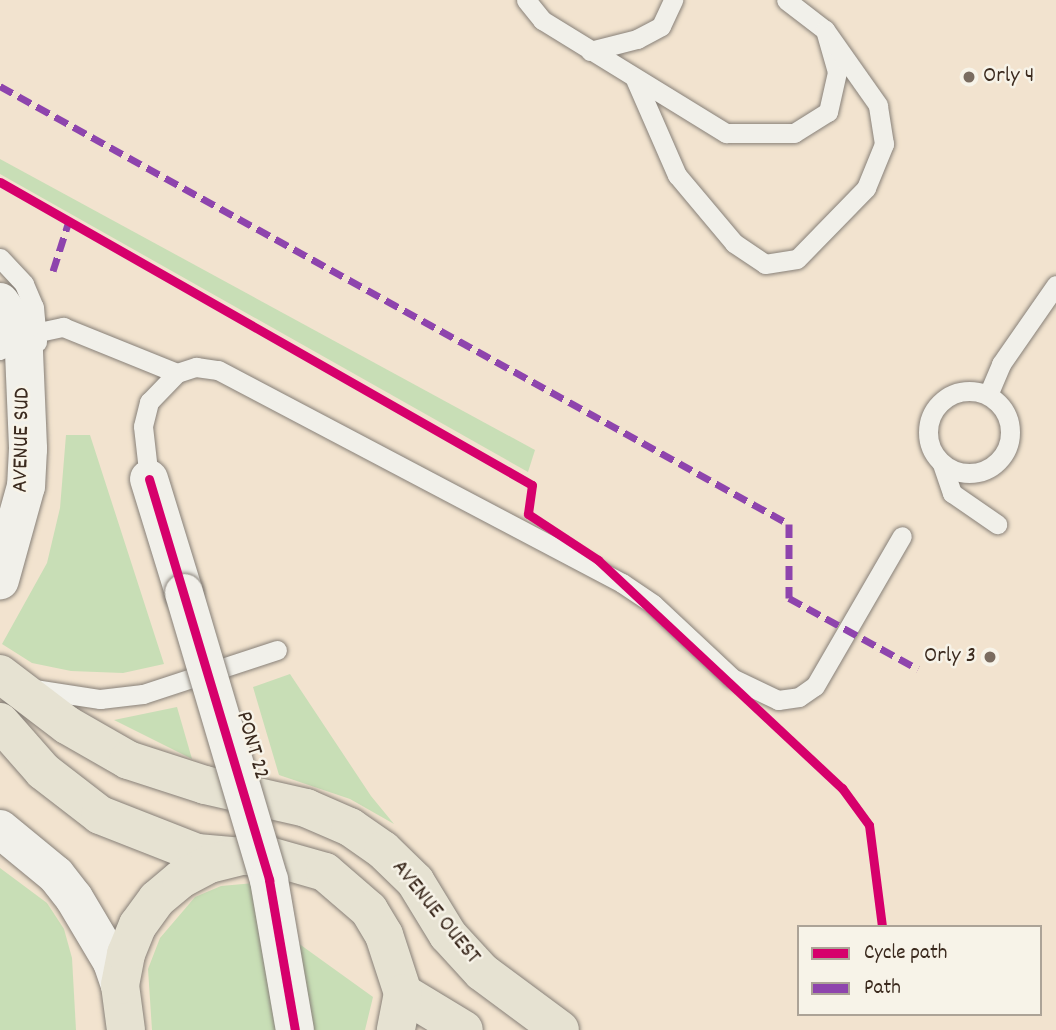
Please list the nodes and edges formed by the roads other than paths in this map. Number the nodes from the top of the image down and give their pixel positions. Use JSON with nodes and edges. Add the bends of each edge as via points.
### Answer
{"nodes":[{"id":1,"x":526,"y":0,"type":"edge"},
{"id":2,"x":673,"y":0,"type":"edge"},
{"id":3,"x":786,"y":0,"type":"edge"},
{"id":4,"x":825,"y":30,"type":"junction"},
{"id":5,"x":590,"y":51,"type":"junction"},
{"id":6,"x":635,"y":79,"type":"junction"},
{"id":7,"x":0,"y":258,"type":"edge"},
{"id":8,"x":1056,"y":285,"type":"edge"},
{"id":9,"x":11,"y":332,"type":"edge"},
{"id":10,"x":177,"y":373,"type":"junction"},
{"id":11,"x":988,"y":395,"type":"junction"},
{"id":12,"x":942,"y":464,"type":"junction"},
{"id":13,"x":149,"y":478,"type":"joint"},
{"id":14,"x":997,"y":524,"type":"dead end"},
{"id":15,"x":902,"y":536,"type":"dead end"},
{"id":16,"x":0,"y":580,"type":"edge"},
{"id":17,"x":277,"y":650,"type":"dead end"},
{"id":18,"x":6,"y":678,"type":"edge"},
{"id":19,"x":0,"y":722,"type":"edge"},
{"id":20,"x":0,"y":829,"type":"edge"},
{"id":21,"x":240,"y":856,"type":"junction"},
{"id":22,"x":120,"y":985,"type":"junction"},
{"id":23,"x":402,"y":993,"type":"junction"},
{"id":24,"x":126,"y":1030,"type":"edge"},
{"id":25,"x":295,"y":1030,"type":"edge"},
{"id":26,"x":396,"y":1030,"type":"edge"},
{"id":27,"x":464,"y":1030,"type":"edge"},
{"id":28,"x":560,"y":1030,"type":"edge"}],
"edges":[{"from":1,"to":5,"type":"lane","via":[[542,20]]},
{"from":2,"to":5,"type":"lane","via":[[661,26],[637,39]]},
{"from":3,"to":4,"type":"lane"},
{"from":4,"to":6,"type":"lane","via":[[837,72],[828,112],[794,133],[726,133]]},
{"from":4,"to":6,"type":"lane","via":[[878,105],[884,144],[866,188],[797,259],[765,264],[734,243],[677,175]]},
{"from":5,"to":6,"type":"lane"},
{"from":7,"to":9,"type":"lane","via":[[24,284]]},
{"from":8,"to":11,"type":"lane","via":[[1001,364]]},
{"from":9,"to":10,"type":"lane","via":[[64,327]]},
{"from":9,"to":16,"type":"street","name":"AVENUE SUD","via":[[24,352],[26,486]]},
{"from":10,"to":13,"type":"lane","via":[[149,402],[143,426]]},
{"from":10,"to":15,"type":"lane","via":[[196,367],[218,370],[622,583],[653,604],[732,678],[778,700],[799,697],[816,686]]},
{"from":11,"to":12,"type":"lane","via":[[975,391],[949,396],[932,415],[929,441]]},
{"from":11,"to":12,"type":"lane","via":[[1006,414],[1010,428],[1003,455],[994,465],[968,473]]},
{"from":12,"to":14,"type":"lane","via":[[952,493]]},
{"from":13,"to":25,"type":"street","name":"PONT 22","bridge":true,"via":[[269,880]]},
{"from":17,"to":18,"type":"lane","via":[[180,684],[111,698],[55,695]]},
{"from":18,"to":28,"type":"main road","name":"AVENUE OUEST","via":[[67,725],[128,760],[205,785],[306,808],[349,827],[383,850],[415,881],[448,935],[482,972]]},
{"from":19,"to":21,"type":"main road","via":[[43,771],[100,815],[197,853]]},
{"from":20,"to":22,"type":"street","via":[[56,875],[74,898],[112,962]]},
{"from":21,"to":22,"type":"main road","via":[[181,879],[157,899],[138,925]]},
{"from":21,"to":23,"type":"main road","via":[[298,861],[349,889],[384,935]]},
{"from":22,"to":24,"type":"main road"},
{"from":23,"to":26,"type":"main road"},
{"from":23,"to":27,"type":"main road"}]}
